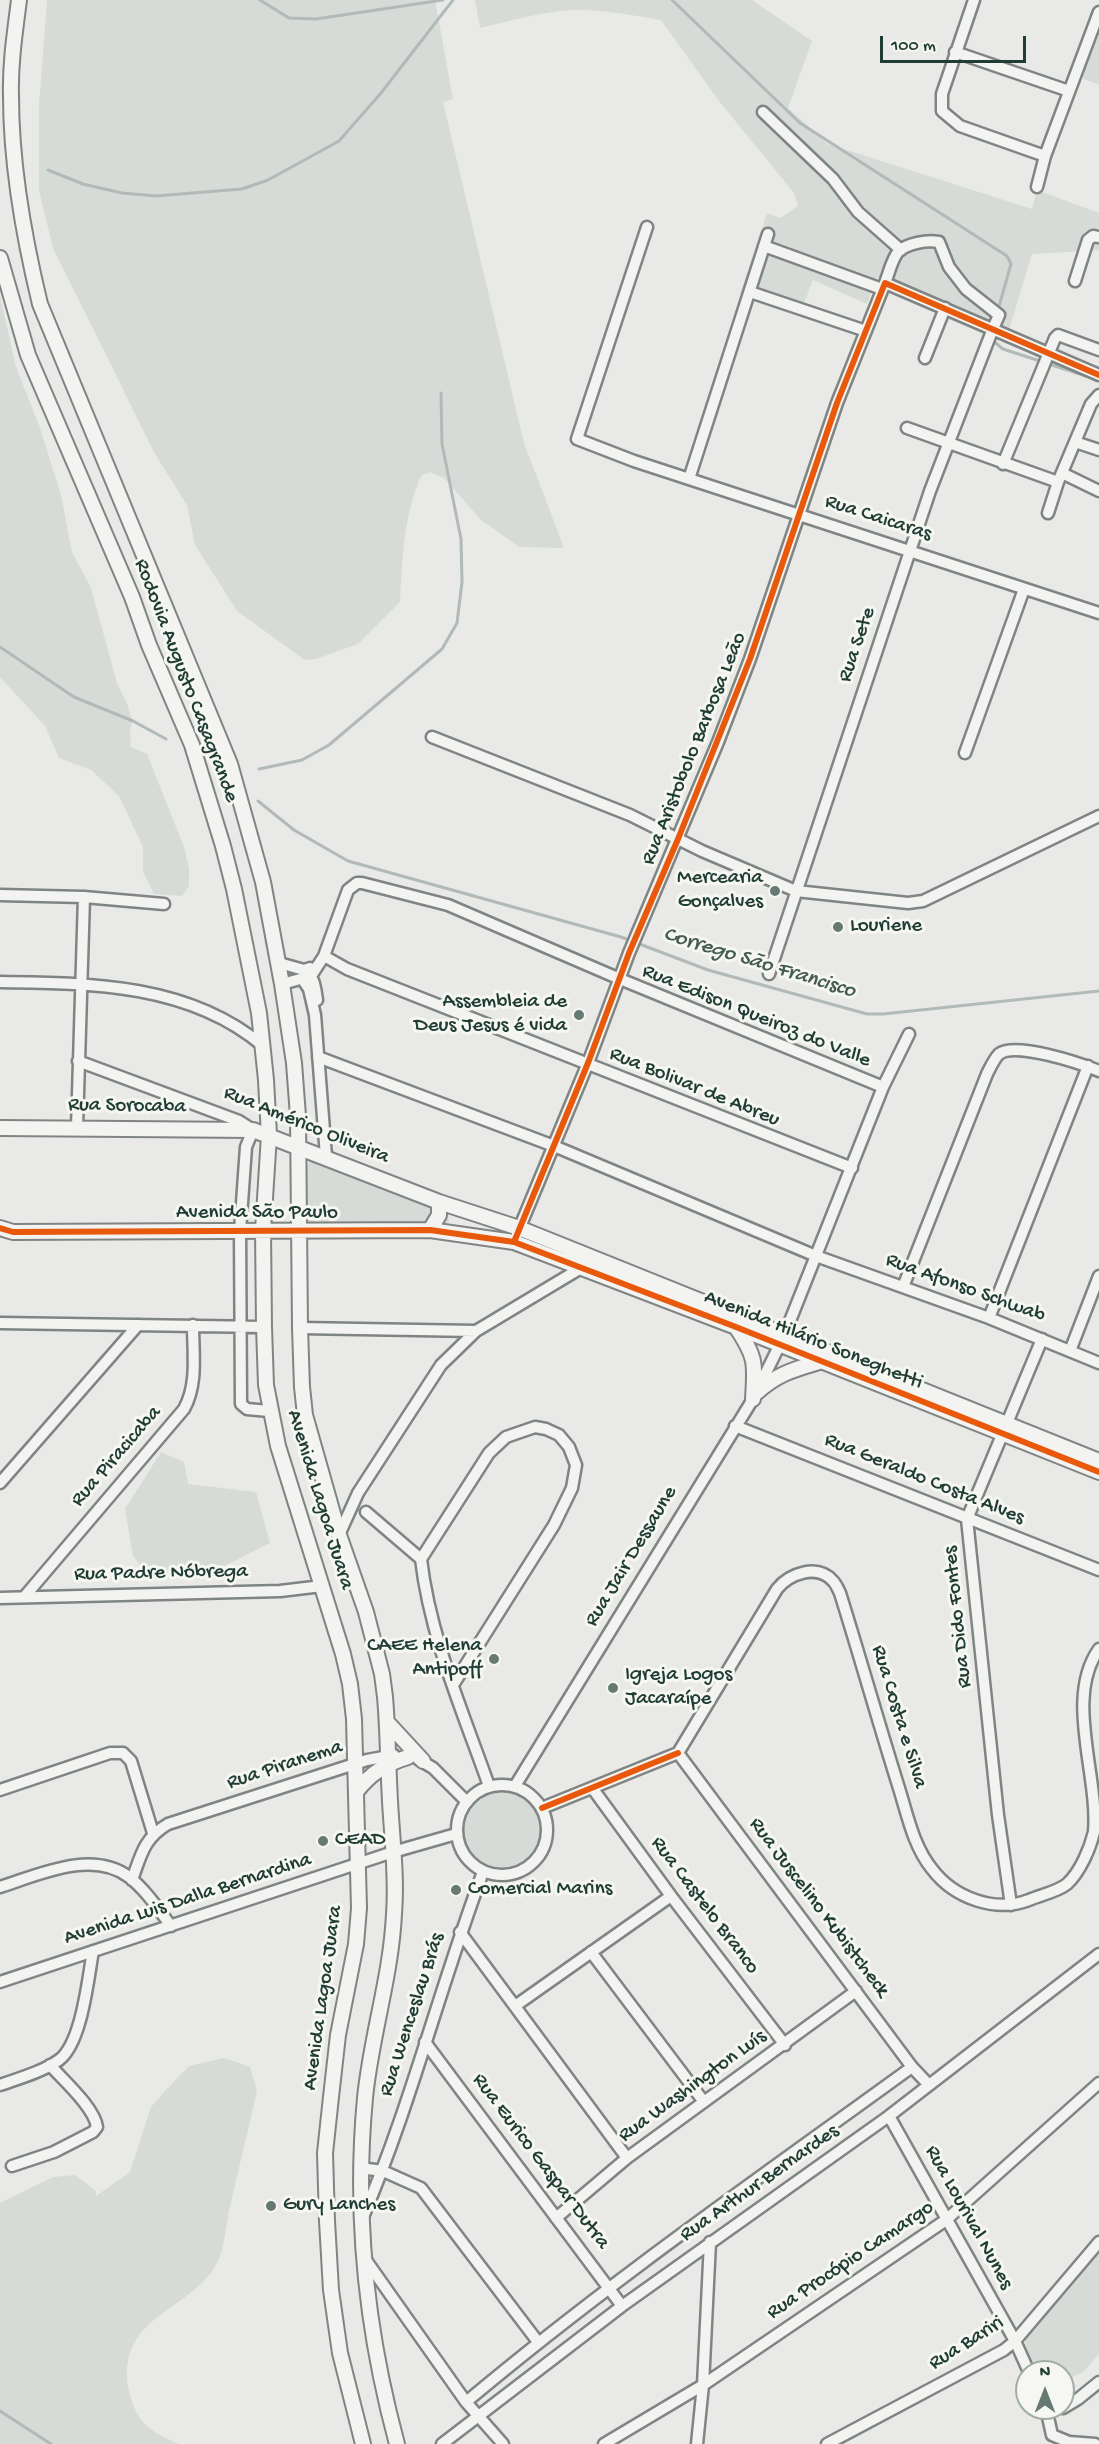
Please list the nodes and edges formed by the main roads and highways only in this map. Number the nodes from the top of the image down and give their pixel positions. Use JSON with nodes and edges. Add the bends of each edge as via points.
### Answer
{"nodes":[{"id":1,"x":19,"y":0,"type":"edge"},
{"id":2,"x":0,"y":258,"type":"edge"},
{"id":3,"x":0,"y":1128,"type":"edge"},
{"id":4,"x":254,"y":1130,"type":"joint"},
{"id":5,"x":268,"y":1135,"type":"junction"},
{"id":6,"x":299,"y":1146,"type":"junction"},
{"id":7,"x":439,"y":1202,"type":"junction"},
{"id":8,"x":0,"y":1228,"type":"edge"},
{"id":9,"x":263,"y":1230,"type":"junction"},
{"id":10,"x":300,"y":1230,"type":"junction"},
{"id":11,"x":430,"y":1230,"type":"junction"},
{"id":12,"x":517,"y":1235,"type":"junction"},
{"id":13,"x":674,"y":1298,"type":"junction"},
{"id":14,"x":736,"y":1328,"type":"junction"},
{"id":15,"x":781,"y":1341,"type":"junction"},
{"id":16,"x":819,"y":1362,"type":"junction"},
{"id":17,"x":1004,"y":1430,"type":"junction"},
{"id":18,"x":1095,"y":1465,"type":"edge"},
{"id":19,"x":387,"y":1722,"type":"junction"},
{"id":20,"x":408,"y":1757,"type":"road end"},
{"id":21,"x":387,"y":1759,"type":"junction"},
{"id":22,"x":423,"y":1761,"type":"road end"},
{"id":23,"x":356,"y":1792,"type":"junction"},
{"id":24,"x":363,"y":2444,"type":"edge"},
{"id":25,"x":397,"y":2444,"type":"edge"}],
"edges":[{"from":1,"to":6,"type":"main road","name":"Avenida Lagoa Juara","via":[[11,74],[12,133],[28,256],[40,304],[230,764],[263,882],[279,963],[294,1063]]},
{"from":2,"to":5,"type":"main road","name":"Rodovia Augusto Casagrande","via":[[28,355],[192,745],[223,846],[249,955],[263,1046]]},
{"from":3,"to":4,"type":"main road","name":"Rua Sorocaba"},
{"from":4,"to":5,"type":"main road","name":"Rua Américo Oliveira"},
{"from":5,"to":6,"type":"main road","name":"Rua Américo Oliveira"},
{"from":5,"to":9,"type":"main road","name":"Avenida Lagoa Juara"},
{"from":6,"to":7,"type":"main road","name":"Rua Américo Oliveira"},
{"from":6,"to":10,"type":"main road","name":"Avenida Lagoa Juara"},
{"from":7,"to":11,"type":"main road","via":[[439,1215]]},
{"from":7,"to":12,"type":"main road","name":"Rua Américo Oliveira"},
{"from":8,"to":9,"type":"main road","name":"Avenida São Paulo","via":[[13,1232]]},
{"from":9,"to":10,"type":"main road","name":"Avenida São Paulo"},
{"from":9,"to":23,"type":"main road","name":"Avenida Lagoa Juara","via":[[270,1411],[350,1684]]},
{"from":10,"to":11,"type":"main road","name":"Avenida São Paulo"},
{"from":10,"to":19,"type":"main road","name":"Avenida Lagoa Juara","via":[[305,1415],[375,1645]]},
{"from":11,"to":12,"type":"main road","name":"Avenida São Paulo"},
{"from":12,"to":13,"type":"main road","name":"Avenida Hilário Soneghetti"},
{"from":13,"to":14,"type":"main road","name":"Avenida Hilário Soneghetti"},
{"from":13,"to":15,"type":"main road","name":"Avenida Hilário Soneghetti"},
{"from":14,"to":15,"type":"main road","name":"Avenida Hilário Soneghetti"},
{"from":14,"to":16,"type":"main road","via":[[752,1349],[754,1396],[773,1378]]},
{"from":15,"to":16,"type":"main road","name":"Avenida Hilário Soneghetti"},
{"from":15,"to":17,"type":"main road","name":"Avenida Hilário Soneghetti"},
{"from":16,"to":17,"type":"main road","name":"Avenida Hilário Soneghetti"},
{"from":17,"to":18,"type":"main road","name":"Avenida Hilário Soneghetti"},
{"from":19,"to":21,"type":"main road","name":"Avenida Lagoa Juara"},
{"from":19,"to":22,"type":"main road"},
{"from":20,"to":21,"type":"main road"},
{"from":21,"to":23,"type":"main road"},
{"from":21,"to":25,"type":"main road","name":"Avenida Lagoa Juara","via":[[395,1913],[365,2096],[360,2168],[363,2256],[372,2334]]},
{"from":23,"to":24,"type":"main road","name":"Avenida Lagoa Juara","via":[[356,1944],[338,2035],[325,2153],[331,2290],[340,2353]]}]}
